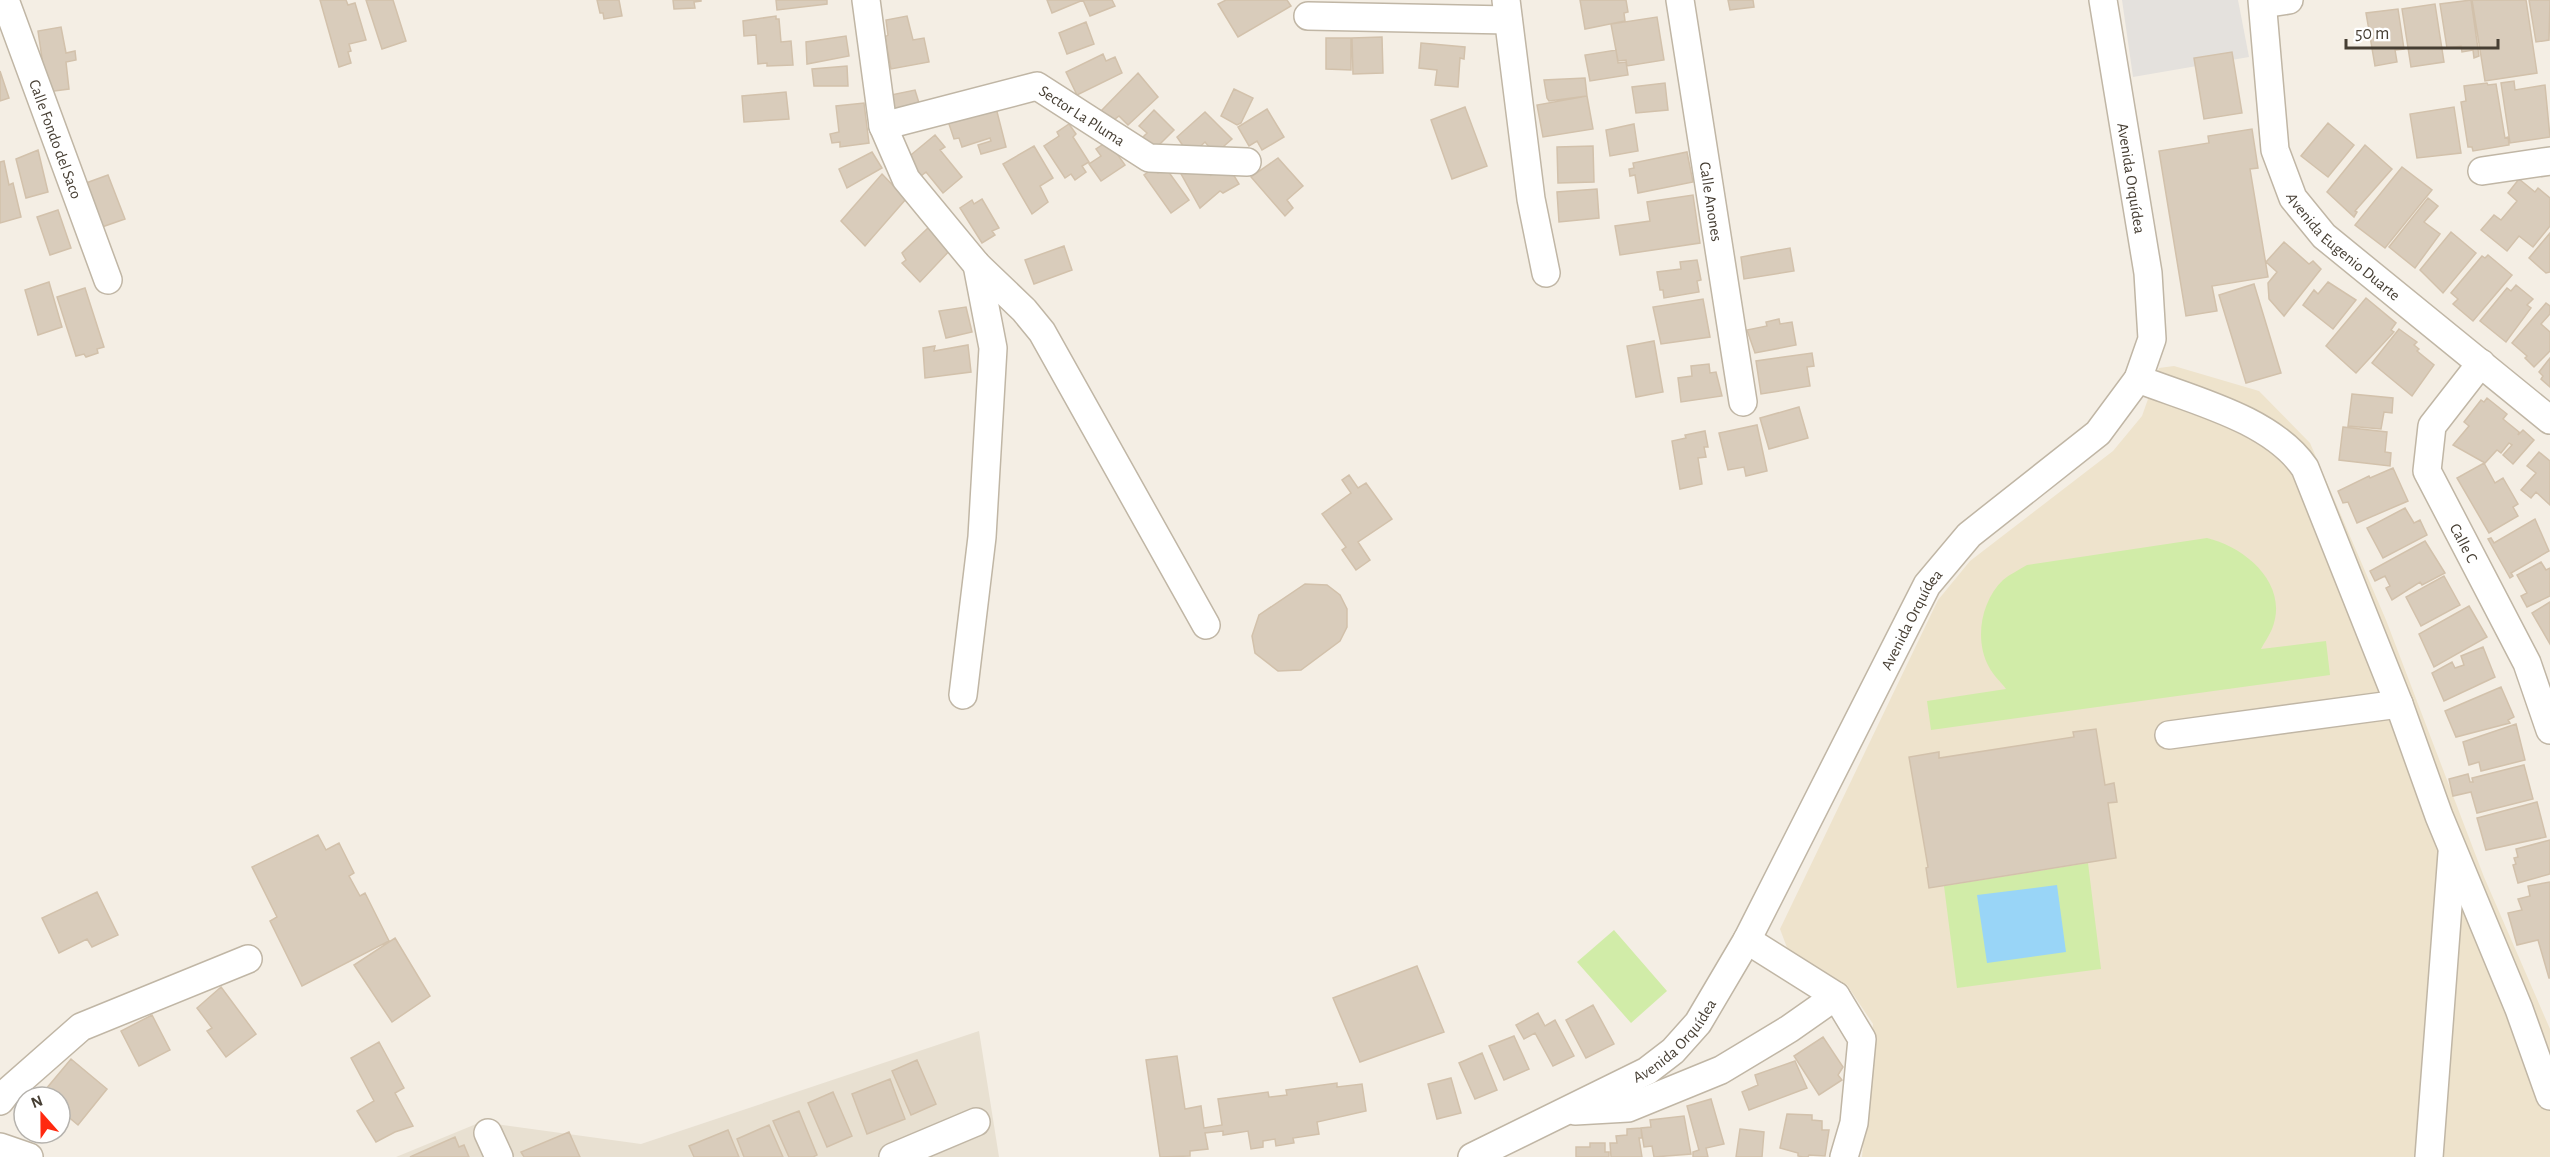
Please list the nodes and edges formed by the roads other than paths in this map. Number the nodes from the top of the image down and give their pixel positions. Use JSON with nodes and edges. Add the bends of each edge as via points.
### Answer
{"nodes":[{"id":1,"x":5,"y":0,"type":"edge"},
{"id":2,"x":866,"y":0,"type":"edge"},
{"id":3,"x":1680,"y":0,"type":"edge"},
{"id":4,"x":2103,"y":0,"type":"edge"},
{"id":5,"x":2271,"y":1,"type":"edge"},
{"id":6,"x":1507,"y":10,"type":"edge"},
{"id":7,"x":1308,"y":16,"type":"dead end"},
{"id":8,"x":883,"y":126,"type":"junction"},
{"id":9,"x":1247,"y":162,"type":"dead end"},
{"id":10,"x":2550,"y":162,"type":"edge"},
{"id":11,"x":2482,"y":171,"type":"dead end"},
{"id":12,"x":977,"y":265,"type":"junction"},
{"id":13,"x":1546,"y":273,"type":"dead end"},
{"id":14,"x":108,"y":280,"type":"dead end"},
{"id":15,"x":2481,"y":363,"type":"junction"},
{"id":16,"x":2138,"y":379,"type":"junction"},
{"id":17,"x":1743,"y":402,"type":"dead end"},
{"id":18,"x":2550,"y":420,"type":"edge"},
{"id":19,"x":1206,"y":625,"type":"dead end"},
{"id":20,"x":963,"y":694,"type":"dead end"},
{"id":21,"x":2399,"y":704,"type":"junction"},
{"id":22,"x":2550,"y":730,"type":"edge"},
{"id":23,"x":2169,"y":735,"type":"dead end"},
{"id":24,"x":2453,"y":847,"type":"junction"},
{"id":25,"x":1747,"y":940,"type":"junction"},
{"id":26,"x":248,"y":959,"type":"dead end"},
{"id":27,"x":1836,"y":996,"type":"junction"},
{"id":28,"x":2550,"y":1096,"type":"edge"},
{"id":29,"x":0,"y":1101,"type":"edge"},
{"id":30,"x":1562,"y":1112,"type":"junction"},
{"id":31,"x":976,"y":1122,"type":"dead end"},
{"id":32,"x":488,"y":1132,"type":"dead end"},
{"id":33,"x":0,"y":1147,"type":"edge"},
{"id":34,"x":29,"y":1157,"type":"edge"},
{"id":35,"x":499,"y":1157,"type":"edge"},
{"id":36,"x":893,"y":1157,"type":"edge"},
{"id":37,"x":1472,"y":1157,"type":"edge"},
{"id":38,"x":1844,"y":1157,"type":"edge"},
{"id":39,"x":2429,"y":1157,"type":"edge"}],
"edges":[{"from":1,"to":14,"type":"street","name":"Calle Fondo del Saco"},
{"from":2,"to":8,"type":"street"},
{"from":3,"to":17,"type":"street","name":"Calle Anones"},
{"from":4,"to":16,"type":"street","name":"Avenida Orquídea","via":[[2148,273],[2152,339]]},
{"from":5,"to":15,"type":"street","name":"Avenida Eugenio Duarte","via":[[2275,150],[2293,198],[2324,236]]},
{"from":6,"to":7,"type":"street"},
{"from":6,"to":13,"type":"street","via":[[1531,199]]},
{"from":8,"to":9,"type":"street","name":"Sector La Pluma","via":[[1037,86],[1149,158]]},
{"from":8,"to":12,"type":"street","via":[[906,179]]},
{"from":10,"to":11,"type":"street"},
{"from":12,"to":19,"type":"street","via":[[1042,332]]},
{"from":12,"to":20,"type":"street","via":[[993,348],[982,537]]},
{"from":15,"to":18,"type":"street","name":"Avenida Eugenio Duarte"},
{"from":15,"to":22,"type":"street","name":"Calle C","via":[[2432,426],[2427,471],[2527,663]]},
{"from":16,"to":21,"type":"street","via":[[2268,432],[2294,451],[2305,468]]},
{"from":16,"to":25,"type":"street","name":"Avenida Orquídea","via":[[2098,433],[1969,535],[1927,585]]},
{"from":21,"to":23,"type":"street"},
{"from":21,"to":24,"type":"street"},
{"from":24,"to":28,"type":"street"},
{"from":24,"to":39,"type":"street"},
{"from":25,"to":27,"type":"street"},
{"from":25,"to":30,"type":"street","name":"Avenida Orquídea","via":[[1698,1023],[1673,1051],[1647,1071]]},
{"from":26,"to":29,"type":"street","via":[[81,1027]]},
{"from":27,"to":30,"type":"street","via":[[1721,1070],[1628,1108]]},
{"from":27,"to":38,"type":"street","via":[[1862,1039],[1854,1122]]},
{"from":30,"to":37,"type":"street","name":"Avenida Orquídea"},
{"from":31,"to":36,"type":"street"},
{"from":32,"to":35,"type":"street"},
{"from":33,"to":34,"type":"street"}]}
